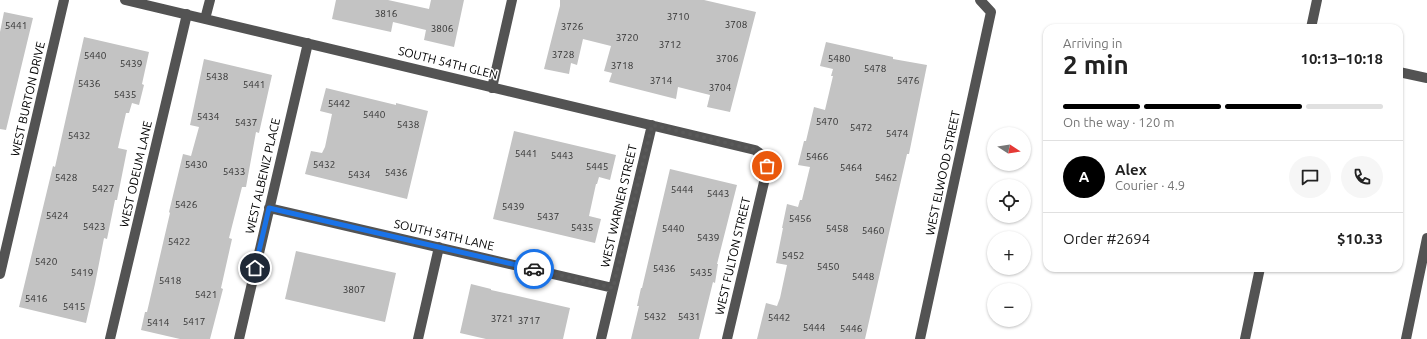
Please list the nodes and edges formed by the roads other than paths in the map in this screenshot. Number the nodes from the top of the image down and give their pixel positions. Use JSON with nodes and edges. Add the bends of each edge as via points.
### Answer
{"nodes":[{"id":1,"x":64,"y":0,"type":"edge"},
{"id":2,"x":125,"y":0,"type":"edge"},
{"id":3,"x":210,"y":0,"type":"edge"},
{"id":4,"x":512,"y":0,"type":"edge"},
{"id":5,"x":980,"y":0,"type":"edge"},
{"id":6,"x":1317,"y":0,"type":"edge"},
{"id":7,"x":187,"y":14,"type":"junction"},
{"id":8,"x":205,"y":19,"type":"junction"},
{"id":9,"x":1312,"y":24,"type":"edge"},
{"id":10,"x":308,"y":43,"type":"junction"},
{"id":11,"x":1403,"y":73,"type":"edge"},
{"id":12,"x":1427,"y":78,"type":"edge"},
{"id":13,"x":492,"y":88,"type":"junction"},
{"id":14,"x":652,"y":125,"type":"junction"},
{"id":15,"x":764,"y":156,"type":"joint"},
{"id":16,"x":269,"y":208,"type":"junction"},
{"id":17,"x":1427,"y":238,"type":"edge"},
{"id":18,"x":439,"y":247,"type":"junction"},
{"id":19,"x":1259,"y":272,"type":"edge"},
{"id":20,"x":0,"y":274,"type":"edge"},
{"id":21,"x":613,"y":288,"type":"junction"},
{"id":22,"x":110,"y":339,"type":"edge"},
{"id":23,"x":238,"y":339,"type":"edge"},
{"id":24,"x":418,"y":339,"type":"edge"},
{"id":25,"x":601,"y":339,"type":"edge"},
{"id":26,"x":728,"y":339,"type":"edge"},
{"id":27,"x":920,"y":339,"type":"edge"},
{"id":28,"x":1245,"y":339,"type":"edge"},
{"id":29,"x":1406,"y":339,"type":"edge"}],
"edges":[{"from":1,"to":20,"type":"street","name":"WEST BURTON DRIVE"},
{"from":2,"to":7,"type":"street","name":"SOUTH 54TH GLEN"},
{"from":3,"to":8,"type":"street"},
{"from":4,"to":13,"type":"street"},
{"from":5,"to":27,"type":"street","name":"WEST ELWOOD STREET","via":[[991,12]]},
{"from":6,"to":9,"type":"street"},
{"from":7,"to":8,"type":"street","name":"SOUTH 54TH GLEN"},
{"from":7,"to":22,"type":"street","name":"WEST ODEUM LANE"},
{"from":8,"to":10,"type":"street","name":"SOUTH 54TH GLEN"},
{"from":10,"to":13,"type":"street","name":"SOUTH 54TH GLEN"},
{"from":10,"to":16,"type":"street","name":"WEST ALBENIZ PLACE"},
{"from":11,"to":12,"type":"street"},
{"from":13,"to":14,"type":"street","name":"SOUTH 54TH GLEN"},
{"from":14,"to":15,"type":"street","name":"SOUTH 54TH GLEN","via":[[756,150]]},
{"from":14,"to":21,"type":"street","name":"WEST WARNER STREET"},
{"from":15,"to":26,"type":"street","name":"WEST FULTON STREET","via":[[767,166],[765,178]]},
{"from":16,"to":18,"type":"street","name":"SOUTH 54TH LANE"},
{"from":16,"to":23,"type":"street","name":"WEST ALBENIZ PLACE"},
{"from":17,"to":29,"type":"street"},
{"from":18,"to":21,"type":"street","name":"SOUTH 54TH LANE"},
{"from":18,"to":24,"type":"street"},
{"from":19,"to":28,"type":"street"},
{"from":21,"to":25,"type":"street","name":"WEST WARNER STREET"}]}
